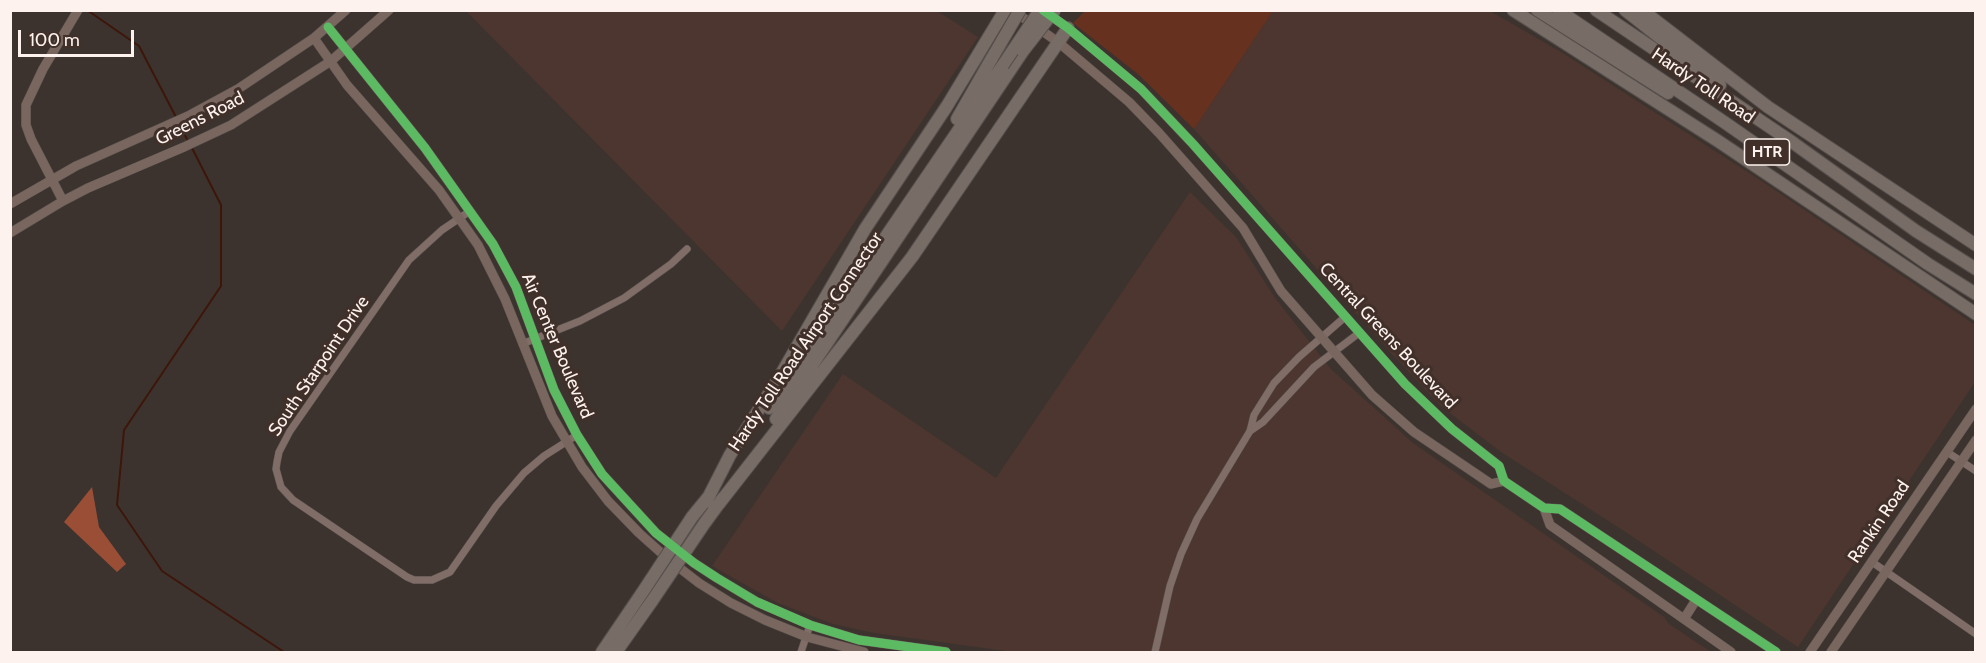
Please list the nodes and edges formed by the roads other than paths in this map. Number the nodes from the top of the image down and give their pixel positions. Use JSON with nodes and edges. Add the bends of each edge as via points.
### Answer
{"nodes":[{"id":1,"x":346,"y":10,"type":"edge"},
{"id":2,"x":389,"y":10,"type":"edge"},
{"id":3,"x":1005,"y":10,"type":"edge"},
{"id":4,"x":1012,"y":10,"type":"edge"},
{"id":5,"x":1020,"y":10,"type":"edge"},
{"id":6,"x":1041,"y":10,"type":"edge"},
{"id":7,"x":1050,"y":10,"type":"edge"},
{"id":8,"x":1055,"y":10,"type":"edge"},
{"id":9,"x":1513,"y":10,"type":"edge"},
{"id":10,"x":1537,"y":10,"type":"edge"},
{"id":11,"x":1558,"y":10,"type":"edge"},
{"id":12,"x":1596,"y":10,"type":"edge"},
{"id":13,"x":1625,"y":10,"type":"edge"},
{"id":14,"x":1642,"y":10,"type":"edge"},
{"id":15,"x":77,"y":11,"type":"edge"},
{"id":16,"x":327,"y":27,"type":"junction"},
{"id":17,"x":1068,"y":28,"type":"junction"},
{"id":18,"x":314,"y":38,"type":"junction"},
{"id":19,"x":1058,"y":42,"type":"junction"},
{"id":20,"x":345,"y":50,"type":"junction"},
{"id":21,"x":1023,"y":51,"type":"junction"},
{"id":22,"x":331,"y":61,"type":"junction"},
{"id":23,"x":1002,"y":64,"type":"junction"},
{"id":24,"x":1141,"y":89,"type":"junction"},
{"id":25,"x":1129,"y":102,"type":"junction"},
{"id":26,"x":1724,"y":122,"type":"junction"},
{"id":27,"x":1792,"y":142,"type":"junction"},
{"id":28,"x":52,"y":179,"type":"junction"},
{"id":29,"x":63,"y":201,"type":"junction"},
{"id":30,"x":10,"y":204,"type":"edge"},
{"id":31,"x":470,"y":211,"type":"junction"},
{"id":32,"x":460,"y":218,"type":"junction"},
{"id":33,"x":10,"y":233,"type":"edge"},
{"id":34,"x":1976,"y":244,"type":"edge"},
{"id":35,"x":687,"y":249,"type":"dead end"},
{"id":36,"x":1976,"y":269,"type":"edge"},
{"id":37,"x":1976,"y":294,"type":"edge"},
{"id":38,"x":1976,"y":315,"type":"edge"},
{"id":39,"x":1345,"y":317,"type":"junction"},
{"id":40,"x":1359,"y":333,"type":"junction"},
{"id":41,"x":1322,"y":337,"type":"junction"},
{"id":42,"x":535,"y":340,"type":"junction"},
{"id":43,"x":522,"y":344,"type":"junction"},
{"id":44,"x":1334,"y":352,"type":"junction"},
{"id":45,"x":1976,"y":409,"type":"edge"},
{"id":46,"x":1251,"y":431,"type":"junction"},
{"id":47,"x":577,"y":435,"type":"junction"},
{"id":48,"x":566,"y":441,"type":"junction"},
{"id":49,"x":1976,"y":441,"type":"edge"},
{"id":50,"x":1947,"y":452,"type":"junction"},
{"id":51,"x":1962,"y":462,"type":"junction"},
{"id":52,"x":1976,"y":471,"type":"edge"},
{"id":53,"x":1504,"y":481,"type":"junction"},
{"id":54,"x":712,"y":503,"type":"junction"},
{"id":55,"x":1544,"y":508,"type":"junction"},
{"id":56,"x":1872,"y":562,"type":"junction"},
{"id":57,"x":694,"y":563,"type":"junction"},
{"id":58,"x":1886,"y":573,"type":"junction"},
{"id":59,"x":687,"y":574,"type":"junction"},
{"id":60,"x":1696,"y":600,"type":"junction"},
{"id":61,"x":1684,"y":619,"type":"junction"},
{"id":62,"x":810,"y":625,"type":"junction"},
{"id":63,"x":1976,"y":634,"type":"edge"},
{"id":64,"x":807,"y":637,"type":"junction"},
{"id":65,"x":927,"y":651,"type":"edge"},
{"id":66,"x":602,"y":652,"type":"edge"},
{"id":67,"x":616,"y":652,"type":"edge"},
{"id":68,"x":801,"y":652,"type":"edge"},
{"id":69,"x":864,"y":652,"type":"edge"},
{"id":70,"x":946,"y":652,"type":"edge"},
{"id":71,"x":1155,"y":652,"type":"edge"},
{"id":72,"x":1731,"y":652,"type":"edge"},
{"id":73,"x":1776,"y":652,"type":"edge"},
{"id":74,"x":1810,"y":652,"type":"edge"},
{"id":75,"x":1831,"y":652,"type":"edge"}],
"edges":[{"from":1,"to":16,"type":"street","name":"Greens Road"},
{"from":2,"to":20,"type":"street","name":"Greens Road"},
{"from":3,"to":54,"type":"highway","via":[[865,229],[730,455]]},
{"from":4,"to":19,"type":"street","name":"Central Greens Boulevard"},
{"from":5,"to":23,"type":"highway","bridge":true},
{"from":6,"to":17,"type":"street","name":"Central Greens Boulevard"},
{"from":6,"to":23,"type":"highway","bridge":true},
{"from":7,"to":21,"type":"highway","bridge":true},
{"from":8,"to":21,"type":"highway","bridge":true},
{"from":9,"to":38,"type":"highway","via":[[1718,141]]},
{"from":10,"to":26,"type":"highway","via":[[1651,84]]},
{"from":11,"to":26,"type":"highway","name":"Hardy Toll Road","number":"HTR"},
{"from":12,"to":27,"type":"highway","name":"Hardy Toll Road","number":"HTR"},
{"from":13,"to":27,"type":"highway"},
{"from":14,"to":34,"type":"highway","via":[[1768,107]]},
{"from":15,"to":28,"type":"street","via":[[26,105],[26,125]]},
{"from":16,"to":18,"type":"street","name":"Greens Road"},
{"from":16,"to":20,"type":"street","name":"Air Center Boulevard"},
{"from":17,"to":19,"type":"highway"},
{"from":17,"to":24,"type":"street","name":"Central Greens Boulevard"},
{"from":18,"to":22,"type":"street","name":"Air Center Boulevard"},
{"from":18,"to":28,"type":"street","name":"Greens Road","via":[[238,89],[190,115]]},
{"from":19,"to":25,"type":"street","name":"Central Greens Boulevard"},
{"from":19,"to":54,"type":"highway","via":[[912,256]]},
{"from":20,"to":22,"type":"street","name":"Greens Road"},
{"from":20,"to":31,"type":"street","name":"Air Center Boulevard","via":[[425,148]]},
{"from":21,"to":23,"type":"highway","name":"Hardy Toll Road Airport Connector"},
{"from":22,"to":29,"type":"street","name":"Greens Road","via":[[201,140]]},
{"from":22,"to":32,"type":"street","name":"Air Center Boulevard"},
{"from":23,"to":54,"type":"highway","name":"Hardy Toll Road Airport Connector"},
{"from":23,"to":54,"type":"highway","name":"Hardy Toll Road Airport Connector","via":[[936,156]]},
{"from":24,"to":25,"type":"street"},
{"from":24,"to":39,"type":"street","name":"Central Greens Boulevard"},
{"from":25,"to":41,"type":"street","name":"Central Greens Boulevard","via":[[1243,228],[1281,291]]},
{"from":26,"to":37,"type":"highway","name":"Hardy Toll Road","number":"HTR"},
{"from":27,"to":36,"type":"highway","name":"Hardy Toll Road","number":"HTR"},
{"from":28,"to":29,"type":"street"},
{"from":28,"to":30,"type":"street","name":"Greens Road"},
{"from":29,"to":33,"type":"street","name":"Greens Road"},
{"from":31,"to":32,"type":"street","name":"South Starpoint Drive"},
{"from":31,"to":42,"type":"street","name":"Air Center Boulevard","via":[[516,287]]},
{"from":32,"to":43,"type":"street","name":"Air Center Boulevard","via":[[490,268]]},
{"from":32,"to":48,"type":"street","name":"South Starpoint Drive","via":[[409,260],[290,431],[279,452],[278,479],[286,494],[414,580],[432,580],[450,572],[524,473]]},
{"from":35,"to":42,"type":"street","via":[[624,298]]},
{"from":39,"to":40,"type":"street","name":"Central Greens Boulevard"},
{"from":39,"to":41,"type":"street"},
{"from":40,"to":44,"type":"street"},
{"from":40,"to":53,"type":"street","name":"Central Greens Boulevard","via":[[1444,421],[1499,466]]},
{"from":41,"to":44,"type":"street","name":"Central Greens Boulevard"},
{"from":41,"to":46,"type":"street","via":[[1274,383],[1254,415]]},
{"from":42,"to":43,"type":"street"},
{"from":42,"to":47,"type":"street","name":"Air Center Boulevard"},
{"from":43,"to":48,"type":"street","name":"Air Center Boulevard"},
{"from":44,"to":46,"type":"street"},
{"from":44,"to":53,"type":"street","name":"Central Greens Boulevard","via":[[1372,395],[1414,432],[1491,484]]},
{"from":45,"to":50,"type":"street","name":"Rankin Road"},
{"from":46,"to":71,"type":"street","via":[[1190,534],[1170,586]]},
{"from":47,"to":48,"type":"street","name":"South Starpoint Drive"},
{"from":47,"to":57,"type":"street","name":"Air Center Boulevard","via":[[602,474],[635,512]]},
{"from":48,"to":59,"type":"street","name":"Air Center Boulevard","via":[[608,501]]},
{"from":49,"to":51,"type":"street","name":"Rankin Road"},
{"from":50,"to":51,"type":"street"},
{"from":50,"to":56,"type":"street","name":"Rankin Road"},
{"from":51,"to":52,"type":"street"},
{"from":51,"to":58,"type":"street","name":"Rankin Road"},
{"from":53,"to":55,"type":"street","name":"Central Greens Boulevard"},
{"from":54,"to":66,"type":"highway","name":"Hardy Toll Road Airport Connector","bridge":true,"via":[[692,517]]},
{"from":54,"to":67,"type":"highway","name":"Hardy Toll Road Airport Connector","bridge":true,"via":[[704,524]]},
{"from":55,"to":60,"type":"street","name":"Central Greens Boulevard","via":[[1560,509]]},
{"from":55,"to":61,"type":"street","name":"Central Greens Boulevard","via":[[1550,525]]},
{"from":56,"to":58,"type":"street"},
{"from":56,"to":74,"type":"street","name":"Rankin Road"},
{"from":57,"to":59,"type":"street"},
{"from":57,"to":62,"type":"street","name":"Air Center Boulevard","via":[[757,602]]},
{"from":58,"to":63,"type":"street"},
{"from":58,"to":75,"type":"street","name":"Rankin Road"},
{"from":59,"to":64,"type":"street","name":"Air Center Boulevard","via":[[731,603]]},
{"from":60,"to":61,"type":"street"},
{"from":60,"to":73,"type":"street","name":"Central Greens Boulevard"},
{"from":61,"to":72,"type":"street","name":"Central Greens Boulevard"},
{"from":62,"to":64,"type":"street"},
{"from":62,"to":65,"type":"street","name":"Air Center Boulevard","via":[[859,640]]},
{"from":64,"to":68,"type":"street"},
{"from":64,"to":69,"type":"street","name":"Air Center Boulevard"},
{"from":65,"to":70,"type":"street","name":"Air Center Boulevard"}]}
